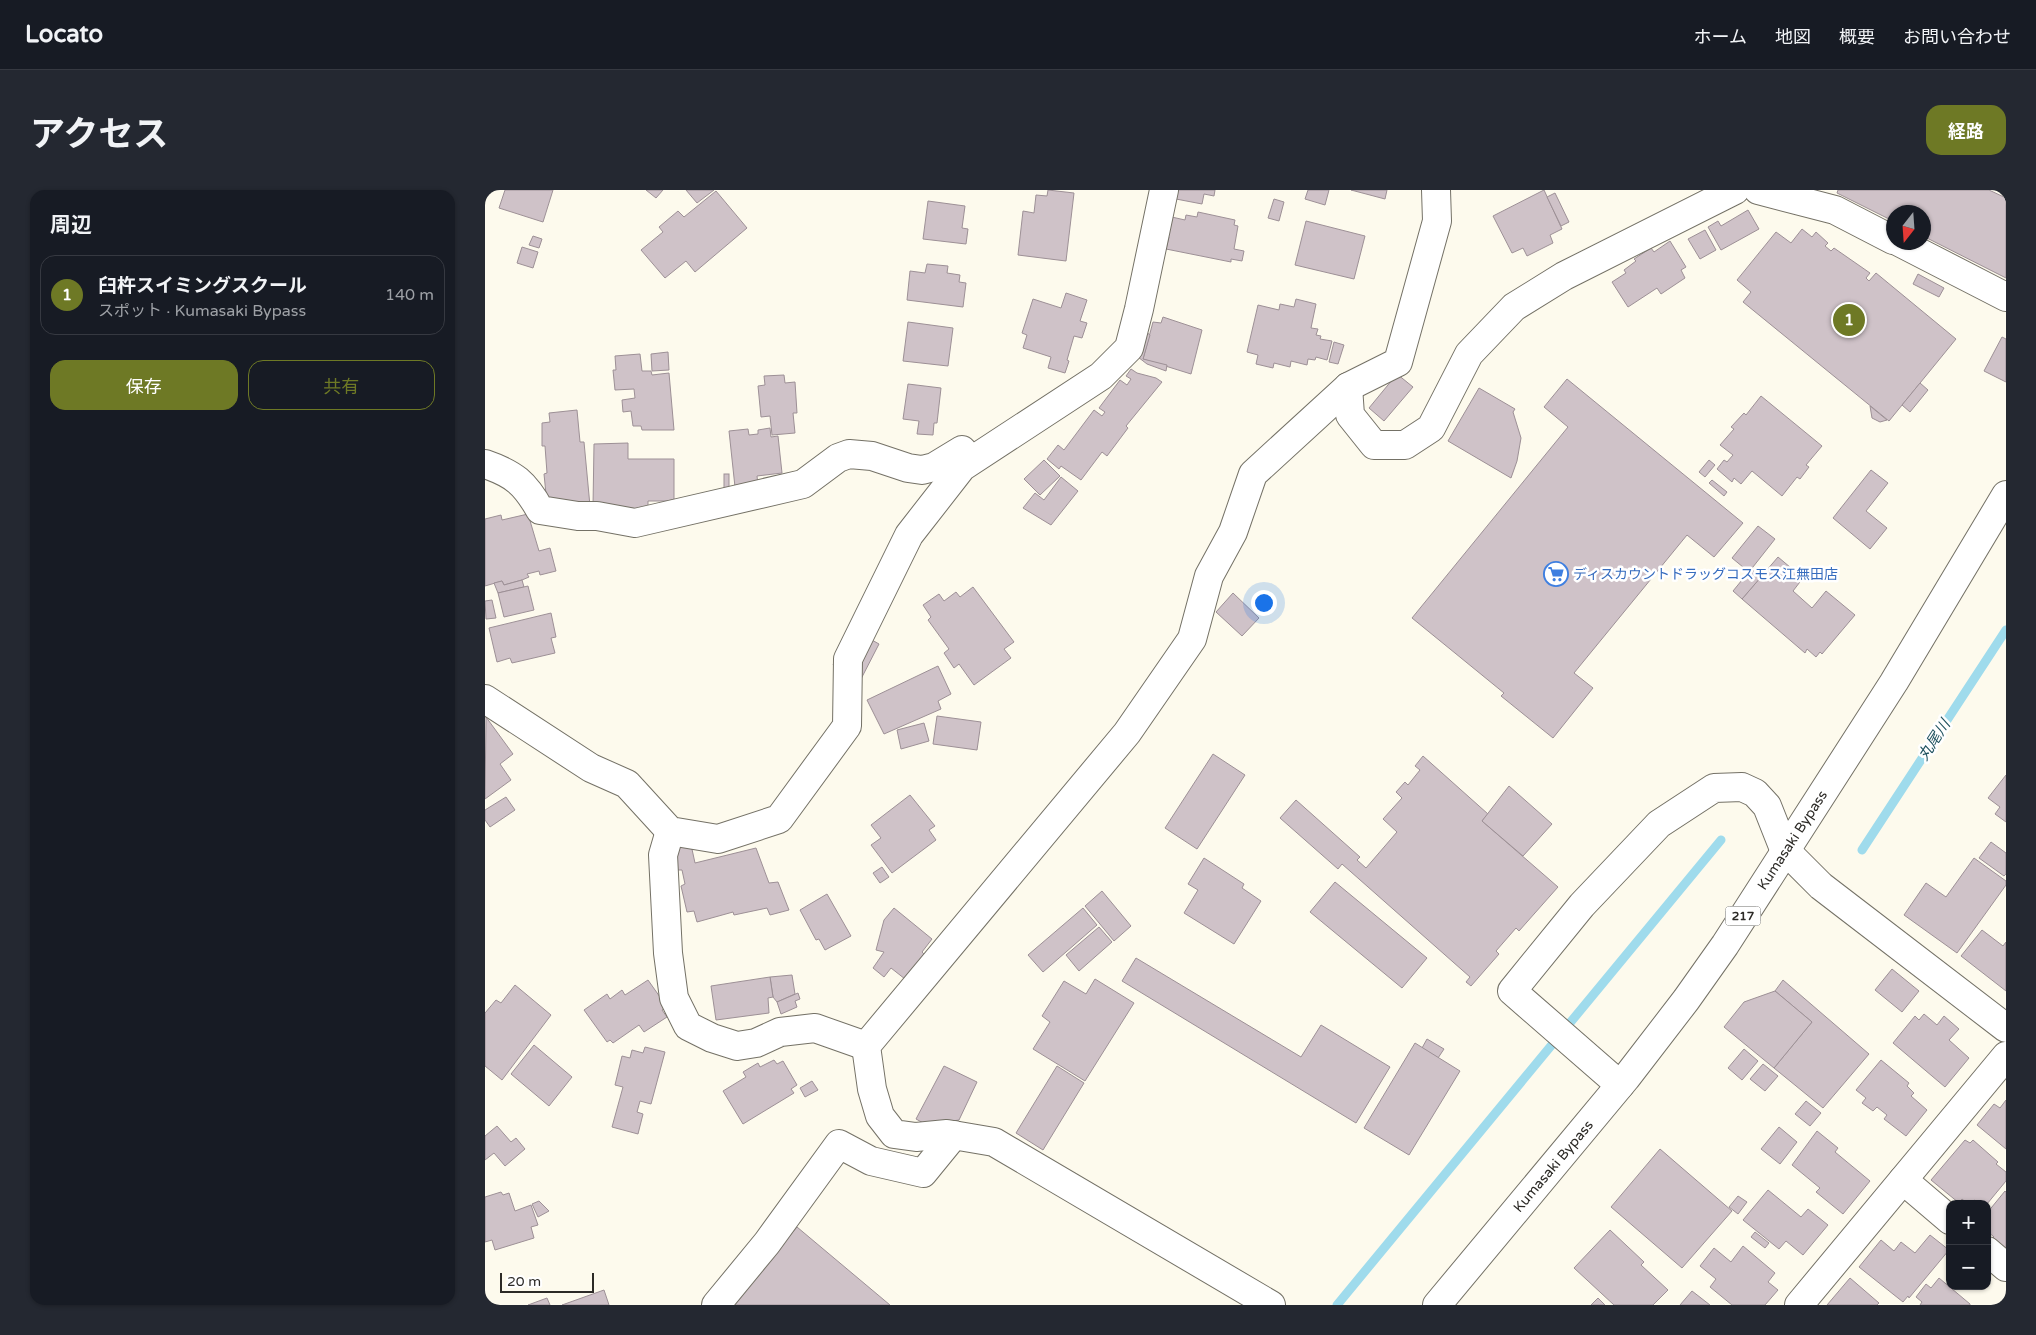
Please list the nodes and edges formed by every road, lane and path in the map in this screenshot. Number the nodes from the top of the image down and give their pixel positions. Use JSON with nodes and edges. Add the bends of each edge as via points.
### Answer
{"nodes":[{"id":1,"x":1163,"y":190,"type":"edge"},
{"id":2,"x":1436,"y":190,"type":"edge"},
{"id":3,"x":1735,"y":190,"type":"edge"},
{"id":4,"x":1758,"y":190,"type":"edge"},
{"id":5,"x":1886,"y":236,"type":"edge"},
{"id":6,"x":1915,"y":250,"type":"edge"},
{"id":7,"x":2006,"y":297,"type":"edge"},
{"id":8,"x":1348,"y":387,"type":"junction"},
{"id":9,"x":972,"y":460,"type":"junction"},
{"id":10,"x":485,"y":464,"type":"edge"},
{"id":11,"x":2006,"y":495,"type":"edge"},
{"id":12,"x":485,"y":699,"type":"edge"},
{"id":13,"x":670,"y":831,"type":"junction"},
{"id":14,"x":1784,"y":849,"type":"junction"},
{"id":15,"x":2006,"y":1028,"type":"edge"},
{"id":16,"x":866,"y":1046,"type":"junction"},
{"id":17,"x":2006,"y":1056,"type":"edge"},
{"id":18,"x":1620,"y":1086,"type":"junction"},
{"id":19,"x":954,"y":1135,"type":"junction"},
{"id":20,"x":1903,"y":1180,"type":"junction"},
{"id":21,"x":1946,"y":1217,"type":"edge"},
{"id":22,"x":1991,"y":1254,"type":"edge"},
{"id":23,"x":2006,"y":1267,"type":"edge"},
{"id":24,"x":715,"y":1305,"type":"edge"},
{"id":25,"x":1271,"y":1305,"type":"edge"},
{"id":26,"x":1437,"y":1305,"type":"edge"},
{"id":27,"x":1799,"y":1305,"type":"edge"}],
"edges":[{"from":1,"to":9,"type":"main road","via":[[1129,348],[1101,376]]},
{"from":2,"to":8,"type":"main road","via":[[1437,221],[1398,362]]},
{"from":3,"to":8,"type":"main road","via":[[1564,276],[1514,307],[1469,354],[1431,428],[1405,445],[1375,445],[1350,415]]},
{"from":4,"to":5,"type":"main road","via":[[1835,210]]},
{"from":6,"to":7,"type":"main road"},
{"from":8,"to":16,"type":"main road","via":[[1253,474],[1233,532],[1209,576],[1192,639],[1127,733]]},
{"from":9,"to":10,"type":"main road","via":[[962,450],[934,467],[922,470],[872,456],[849,454],[838,458],[803,484],[635,523],[540,510],[518,480],[507,471]]},
{"from":9,"to":13,"type":"main road","via":[[962,467],[909,535],[848,659],[847,726],[779,819],[718,839]]},
{"from":11,"to":14,"type":"main road","name":"Kumasaki Bypass","number":"217","via":[[1905,665]]},
{"from":12,"to":13,"type":"main road","via":[[591,768],[627,784]]},
{"from":13,"to":16,"type":"main road","via":[[663,855],[668,954],[674,998],[688,1026],[737,1046],[756,1043],[780,1032],[815,1028]]},
{"from":14,"to":15,"type":"main road","via":[[1821,886]]},
{"from":14,"to":18,"type":"main road","name":"Kumasaki Bypass","number":"217","via":[[1725,944]]},
{"from":14,"to":18,"type":"main road","via":[[1767,806],[1755,793],[1742,787],[1714,788],[1659,824],[1582,905],[1512,991]]},
{"from":16,"to":19,"type":"main road","via":[[880,1116],[894,1134],[916,1137]]},
{"from":17,"to":20,"type":"main road"},
{"from":18,"to":26,"type":"main road","name":"Kumasaki Bypass","number":"217"},
{"from":19,"to":24,"type":"main road","via":[[923,1173],[871,1161],[839,1144],[767,1243]]},
{"from":19,"to":25,"type":"main road","via":[[994,1142]]},
{"from":20,"to":21,"type":"main road"},
{"from":20,"to":27,"type":"main road"},
{"from":22,"to":23,"type":"main road"}]}
